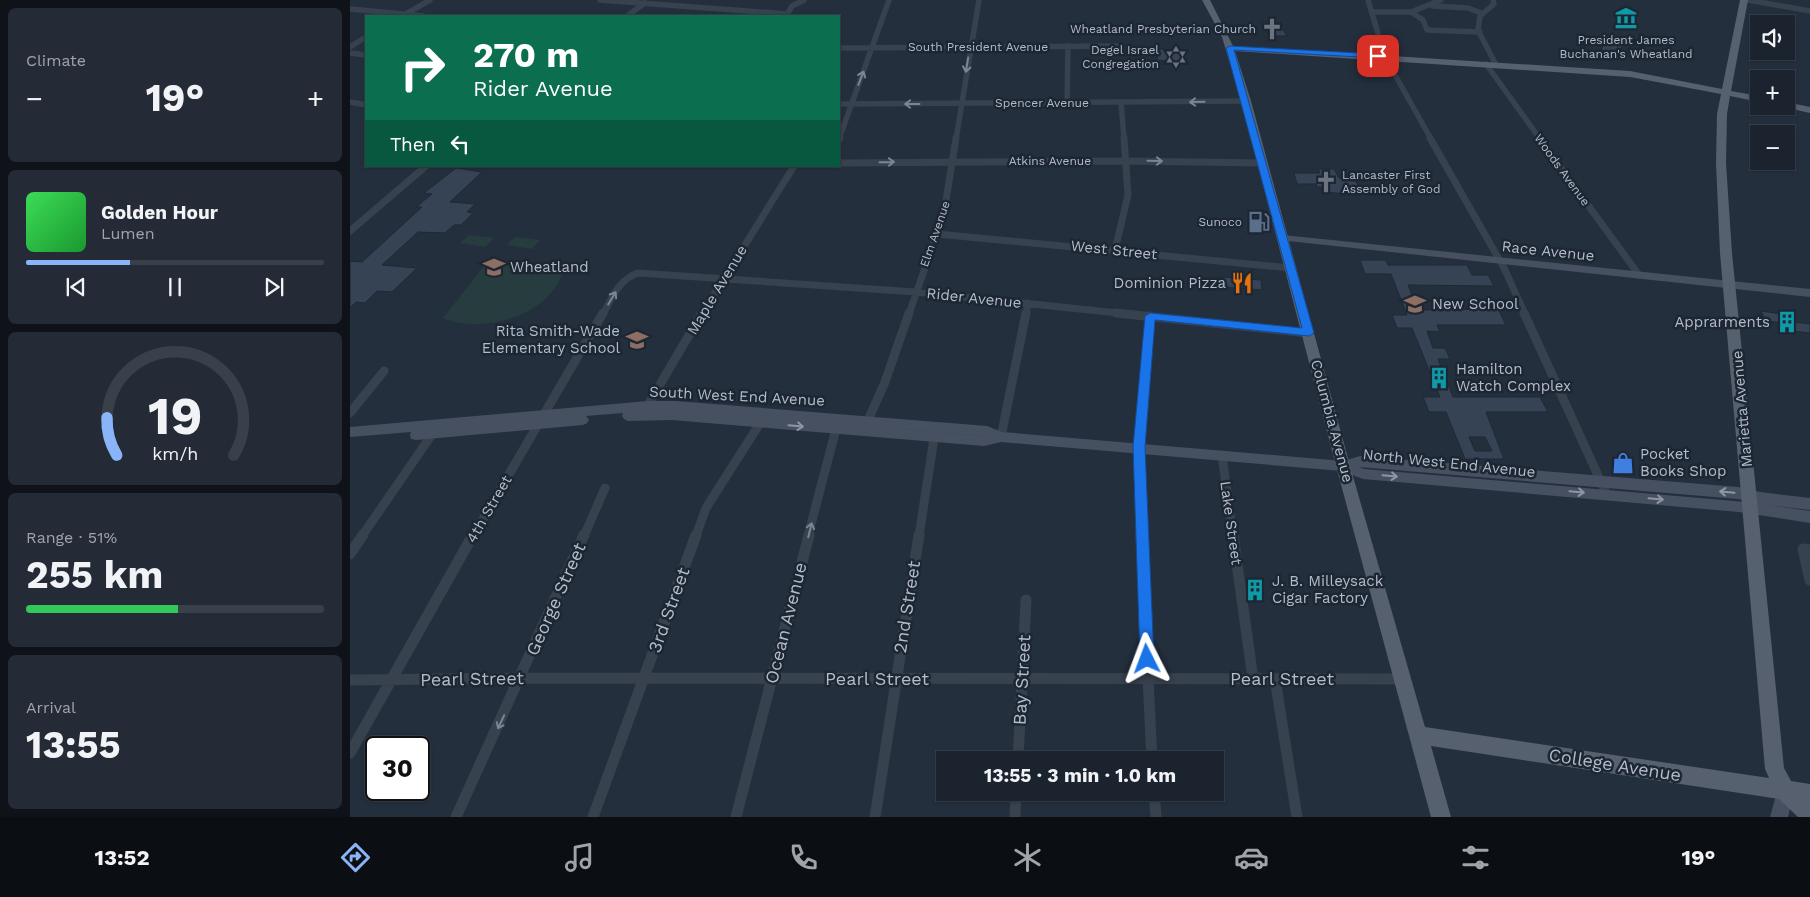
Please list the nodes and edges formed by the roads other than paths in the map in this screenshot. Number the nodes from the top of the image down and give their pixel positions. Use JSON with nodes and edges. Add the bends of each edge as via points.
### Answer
{"nodes":[{"id":1,"x":430,"y":0,"type":"edge"},
{"id":2,"x":600,"y":0,"type":"edge"},
{"id":3,"x":674,"y":0,"type":"edge"},
{"id":4,"x":804,"y":0,"type":"edge"},
{"id":5,"x":889,"y":0,"type":"edge"},
{"id":6,"x":979,"y":0,"type":"edge"},
{"id":7,"x":1206,"y":0,"type":"edge"},
{"id":8,"x":1368,"y":0,"type":"edge"},
{"id":9,"x":1441,"y":0,"type":"edge"},
{"id":10,"x":1746,"y":0,"type":"edge"},
{"id":11,"x":1494,"y":2,"type":"edge"},
{"id":12,"x":645,"y":3,"type":"junction"},
{"id":13,"x":660,"y":4,"type":"junction"},
{"id":14,"x":1428,"y":6,"type":"junction"},
{"id":15,"x":350,"y":9,"type":"edge"},
{"id":16,"x":1810,"y":11,"type":"edge"},
{"id":17,"x":1372,"y":12,"type":"junction"},
{"id":18,"x":1411,"y":12,"type":"junction"},
{"id":19,"x":1481,"y":14,"type":"junction"},
{"id":20,"x":404,"y":15,"type":"edge"},
{"id":21,"x":628,"y":15,"type":"edge"},
{"id":22,"x":786,"y":15,"type":"edge"},
{"id":23,"x":1480,"y":32,"type":"junction"},
{"id":24,"x":365,"y":38,"type":"edge"},
{"id":25,"x":1068,"y":46,"type":"junction"},
{"id":26,"x":1118,"y":46,"type":"dead end"},
{"id":27,"x":350,"y":47,"type":"edge"},
{"id":28,"x":970,"y":47,"type":"junction"},
{"id":29,"x":840,"y":48,"type":"edge"},
{"id":30,"x":873,"y":48,"type":"junction"},
{"id":31,"x":1230,"y":48,"type":"junction"},
{"id":32,"x":350,"y":53,"type":"edge"},
{"id":33,"x":365,"y":55,"type":"edge"},
{"id":34,"x":1386,"y":57,"type":"junction"},
{"id":35,"x":1491,"y":64,"type":"junction"},
{"id":36,"x":1726,"y":92,"type":"junction"},
{"id":37,"x":1750,"y":97,"type":"edge"},
{"id":38,"x":1246,"y":101,"type":"junction"},
{"id":39,"x":350,"y":102,"type":"edge"},
{"id":40,"x":1121,"y":102,"type":"junction"},
{"id":41,"x":961,"y":103,"type":"junction"},
{"id":42,"x":1067,"y":103,"type":"junction"},
{"id":43,"x":365,"y":104,"type":"edge"},
{"id":44,"x":840,"y":104,"type":"edge"},
{"id":45,"x":852,"y":104,"type":"junction"},
{"id":46,"x":1795,"y":107,"type":"edge"},
{"id":47,"x":1810,"y":110,"type":"edge"},
{"id":48,"x":840,"y":137,"type":"edge"},
{"id":49,"x":1127,"y":161,"type":"junction"},
{"id":50,"x":952,"y":162,"type":"junction"},
{"id":51,"x":840,"y":163,"type":"edge"},
{"id":52,"x":1262,"y":163,"type":"junction"},
{"id":53,"x":425,"y":167,"type":"edge"},
{"id":54,"x":793,"y":167,"type":"edge"},
{"id":55,"x":350,"y":231,"type":"edge"},
{"id":56,"x":937,"y":234,"type":"junction"},
{"id":57,"x":1283,"y":238,"type":"junction"},
{"id":58,"x":1115,"y":250,"type":"junction"},
{"id":59,"x":1500,"y":261,"type":"junction"},
{"id":60,"x":1291,"y":268,"type":"junction"},
{"id":61,"x":638,"y":273,"type":"joint"},
{"id":62,"x":1639,"y":275,"type":"junction"},
{"id":63,"x":723,"y":278,"type":"junction"},
{"id":64,"x":1730,"y":285,"type":"junction"},
{"id":65,"x":916,"y":292,"type":"junction"},
{"id":66,"x":1810,"y":293,"type":"edge"},
{"id":67,"x":1028,"y":303,"type":"junction"},
{"id":68,"x":1150,"y":316,"type":"junction"},
{"id":69,"x":1309,"y":333,"type":"junction"},
{"id":70,"x":384,"y":371,"type":"dead end"},
{"id":71,"x":645,"y":411,"type":"junction"},
{"id":72,"x":350,"y":413,"type":"edge"},
{"id":73,"x":763,"y":418,"type":"junction"},
{"id":74,"x":541,"y":420,"type":"junction"},
{"id":75,"x":866,"y":426,"type":"junction"},
{"id":76,"x":436,"y":429,"type":"junction"},
{"id":77,"x":836,"y":429,"type":"junction"},
{"id":78,"x":350,"y":432,"type":"edge"},
{"id":79,"x":935,"y":432,"type":"junction"},
{"id":80,"x":1001,"y":437,"type":"junction"},
{"id":81,"x":350,"y":440,"type":"edge"},
{"id":82,"x":1139,"y":447,"type":"junction"},
{"id":83,"x":1222,"y":455,"type":"junction"},
{"id":84,"x":1343,"y":466,"type":"junction"},
{"id":85,"x":1601,"y":481,"type":"junction"},
{"id":86,"x":605,"y":488,"type":"dead end"},
{"id":87,"x":1607,"y":495,"type":"junction"},
{"id":88,"x":1750,"y":502,"type":"junction"},
{"id":89,"x":1810,"y":504,"type":"edge"},
{"id":90,"x":1810,"y":517,"type":"edge"},
{"id":91,"x":1810,"y":550,"type":"edge"},
{"id":92,"x":350,"y":554,"type":"edge"},
{"id":93,"x":1810,"y":580,"type":"edge"},
{"id":94,"x":1026,"y":600,"type":"dead end"},
{"id":95,"x":521,"y":678,"type":"junction"},
{"id":96,"x":771,"y":678,"type":"junction"},
{"id":97,"x":896,"y":679,"type":"junction"},
{"id":98,"x":1022,"y":679,"type":"junction"},
{"id":99,"x":1148,"y":679,"type":"junction"},
{"id":100,"x":1253,"y":679,"type":"junction"},
{"id":101,"x":1275,"y":679,"type":"junction"},
{"id":102,"x":1403,"y":679,"type":"junction"},
{"id":103,"x":350,"y":680,"type":"edge"},
{"id":104,"x":392,"y":680,"type":"junction"},
{"id":105,"x":643,"y":680,"type":"junction"},
{"id":106,"x":1419,"y":735,"type":"junction"},
{"id":107,"x":1018,"y":751,"type":"edge"},
{"id":108,"x":1152,"y":751,"type":"edge"},
{"id":109,"x":350,"y":753,"type":"edge"},
{"id":110,"x":1784,"y":791,"type":"junction"},
{"id":111,"x":1810,"y":794,"type":"edge"},
{"id":112,"x":1016,"y":801,"type":"edge"},
{"id":113,"x":1155,"y":801,"type":"edge"},
{"id":114,"x":1810,"y":815,"type":"edge"},
{"id":115,"x":456,"y":817,"type":"edge"},
{"id":116,"x":593,"y":817,"type":"edge"},
{"id":117,"x":736,"y":817,"type":"edge"},
{"id":118,"x":874,"y":817,"type":"edge"},
{"id":119,"x":1015,"y":817,"type":"edge"},
{"id":120,"x":1156,"y":817,"type":"edge"},
{"id":121,"x":1297,"y":817,"type":"edge"},
{"id":122,"x":1441,"y":817,"type":"edge"},
{"id":123,"x":1779,"y":817,"type":"edge"}],
"edges":[{"from":1,"to":20,"type":"street"},
{"from":2,"to":12,"type":"street"},
{"from":3,"to":13,"type":"street"},
{"from":4,"to":22,"type":"street","via":[[792,6]]},
{"from":5,"to":30,"type":"street"},
{"from":6,"to":28,"type":"street","name":"Elm Avenue"},
{"from":7,"to":31,"type":"main road","name":"Columbia Avenue"},
{"from":8,"to":17,"type":"street"},
{"from":9,"to":14,"type":"street"},
{"from":10,"to":16,"type":"street"},
{"from":10,"to":36,"type":"main road","name":"Marietta Avenue"},
{"from":11,"to":19,"type":"street"},
{"from":12,"to":13,"type":"street"},
{"from":12,"to":21,"type":"street"},
{"from":13,"to":22,"type":"street"},
{"from":14,"to":18,"type":"street"},
{"from":14,"to":19,"type":"street","via":[[1460,6]]},
{"from":15,"to":20,"type":"street"},
{"from":17,"to":18,"type":"street"},
{"from":17,"to":34,"type":"street"},
{"from":18,"to":23,"type":"street","via":[[1422,20],[1427,30]]},
{"from":19,"to":23,"type":"street"},
{"from":23,"to":35,"type":"street","name":"Woods Avenue"},
{"from":24,"to":27,"type":"street"},
{"from":25,"to":26,"type":"street","name":"South President Avenue"},
{"from":25,"to":28,"type":"street","name":"South President Avenue"},
{"from":25,"to":42,"type":"street"},
{"from":28,"to":30,"type":"street","name":"South President Avenue"},
{"from":28,"to":41,"type":"street","name":"Elm Avenue","one_way":true},
{"from":29,"to":30,"type":"street","name":"South President Avenue"},
{"from":45,"to":30,"type":"street","one_way":true},
{"from":31,"to":34,"type":"main road"},
{"from":31,"to":38,"type":"main road","name":"Columbia Avenue"},
{"from":32,"to":33,"type":"street"},
{"from":34,"to":35,"type":"main road"},
{"from":34,"to":59,"type":"street"},
{"from":35,"to":36,"type":"main road","via":[[1638,75]]},
{"from":35,"to":62,"type":"street","name":"Woods Avenue"},
{"from":36,"to":37,"type":"main road"},
{"from":36,"to":64,"type":"main road","name":"Marietta Avenue","via":[[1721,146]]},
{"from":38,"to":40,"type":"street","name":"Spencer Avenue","one_way":true},
{"from":38,"to":52,"type":"main road","name":"Columbia Avenue"},
{"from":39,"to":43,"type":"street"},
{"from":40,"to":42,"type":"street","name":"Spencer Avenue"},
{"from":40,"to":49,"type":"street"},
{"from":41,"to":42,"type":"street","name":"Spencer Avenue"},
{"from":41,"to":45,"type":"street","name":"Spencer Avenue","one_way":true},
{"from":41,"to":50,"type":"street","name":"Elm Avenue"},
{"from":44,"to":45,"type":"street","name":"Spencer Avenue"},
{"from":45,"to":48,"type":"street"},
{"from":46,"to":47,"type":"main road"},
{"from":49,"to":50,"type":"street","name":"Atkins Avenue"},
{"from":49,"to":52,"type":"street","name":"Atkins Avenue","one_way":true},
{"from":49,"to":58,"type":"street","via":[[1128,195]]},
{"from":51,"to":50,"type":"street","name":"Atkins Avenue","one_way":true},
{"from":50,"to":56,"type":"street","name":"Elm Avenue","via":[[950,188]]},
{"from":52,"to":57,"type":"main road","name":"Columbia Avenue"},
{"from":53,"to":55,"type":"street"},
{"from":54,"to":63,"type":"street","name":"Maple Avenue"},
{"from":56,"to":58,"type":"street","name":"West Street"},
{"from":56,"to":65,"type":"street","name":"Elm Avenue"},
{"from":57,"to":59,"type":"main road","name":"Race Avenue"},
{"from":57,"to":60,"type":"main road","name":"Columbia Avenue"},
{"from":58,"to":60,"type":"street","name":"West Street"},
{"from":59,"to":62,"type":"main road","name":"Race Avenue"},
{"from":59,"to":85,"type":"street"},
{"from":60,"to":69,"type":"main road","name":"Columbia Avenue"},
{"from":61,"to":63,"type":"street","name":"Rider Avenue"},
{"from":74,"to":61,"type":"street","name":"4th Street","one_way":true,"via":[[621,283]]},
{"from":62,"to":64,"type":"main road","name":"Race Avenue"},
{"from":63,"to":65,"type":"street","name":"Rider Avenue"},
{"from":63,"to":71,"type":"street","name":"Maple Avenue"},
{"from":64,"to":66,"type":"main road","name":"Race Avenue"},
{"from":64,"to":88,"type":"main road","name":"Marietta Avenue"},
{"from":65,"to":67,"type":"street","name":"Rider Avenue"},
{"from":65,"to":75,"type":"street","name":"Elm Avenue"},
{"from":67,"to":68,"type":"street","name":"Rider Avenue"},
{"from":67,"to":80,"type":"street"},
{"from":68,"to":69,"type":"street","name":"Rider Avenue"},
{"from":68,"to":82,"type":"street"},
{"from":69,"to":84,"type":"main road","name":"Columbia Avenue"},
{"from":70,"to":72,"type":"street"},
{"from":71,"to":73,"type":"main road","name":"South West End Avenue"},
{"from":71,"to":74,"type":"main road","name":"South West End Avenue"},
{"from":73,"to":75,"type":"main road","name":"South West End Avenue"},
{"from":73,"to":77,"type":"main road","name":"South West End Avenue","one_way":true},
{"from":73,"to":105,"type":"street","name":"3rd Street","via":[[706,508]]},
{"from":74,"to":76,"type":"main road","name":"South West End Avenue"},
{"from":74,"to":104,"type":"street","name":"4th Street"},
{"from":75,"to":77,"type":"main road","name":"South West End Avenue"},
{"from":75,"to":79,"type":"main road","name":"South West End Avenue"},
{"from":76,"to":78,"type":"main road","name":"South West End Avenue"},
{"from":76,"to":81,"type":"main road","name":"South West End Avenue"},
{"from":76,"to":92,"type":"street"},
{"from":96,"to":77,"type":"street","name":"Ocean Avenue","one_way":true},
{"from":79,"to":80,"type":"main road","name":"South West End Avenue","via":[[984,441]]},
{"from":79,"to":97,"type":"street","name":"2nd Street"},
{"from":80,"to":82,"type":"main road","name":"South West End Avenue"},
{"from":82,"to":83,"type":"main road","name":"South West End Avenue"},
{"from":82,"to":99,"type":"street"},
{"from":83,"to":84,"type":"main road","name":"South West End Avenue"},
{"from":83,"to":100,"type":"street","name":"Lake Street"},
{"from":84,"to":85,"type":"main road","name":"North West End Avenue","via":[[1360,461]]},
{"from":84,"to":87,"type":"main road","name":"North West End Avenue","one_way":true,"via":[[1362,474]]},
{"from":84,"to":102,"type":"main road","name":"Columbia Avenue"},
{"from":85,"to":87,"type":"street"},
{"from":88,"to":85,"type":"main road","name":"North West End Avenue","one_way":true},
{"from":86,"to":95,"type":"street","name":"George Street"},
{"from":87,"to":88,"type":"main road","name":"North West End Avenue","one_way":true},
{"from":88,"to":89,"type":"main road","name":"North West End Avenue"},
{"from":88,"to":90,"type":"main road","name":"North West End Avenue"},
{"from":88,"to":110,"type":"main road","name":"Marietta Avenue","via":[[1775,769]]},
{"from":91,"to":93,"type":"street","via":[[1803,549]]},
{"from":94,"to":98,"type":"street","name":"Bay Street"},
{"from":95,"to":104,"type":"street","name":"Pearl Street"},
{"from":95,"to":105,"type":"street","name":"Pearl Street"},
{"from":95,"to":115,"type":"street","name":"George Street","one_way":true},
{"from":96,"to":97,"type":"street","name":"Pearl Street"},
{"from":96,"to":105,"type":"street","name":"Pearl Street"},
{"from":96,"to":117,"type":"street","name":"Ocean Avenue"},
{"from":97,"to":98,"type":"street","name":"Pearl Street"},
{"from":97,"to":118,"type":"street","name":"2nd Street"},
{"from":98,"to":99,"type":"street","name":"Pearl Street"},
{"from":98,"to":107,"type":"street","name":"Bay Street"},
{"from":99,"to":100,"type":"street","name":"Pearl Street"},
{"from":99,"to":108,"type":"street"},
{"from":100,"to":101,"type":"street","name":"Pearl Street"},
{"from":101,"to":102,"type":"street","name":"Pearl Street"},
{"from":101,"to":121,"type":"street"},
{"from":102,"to":106,"type":"main road","name":"Columbia Avenue"},
{"from":103,"to":104,"type":"street","name":"Pearl Street"},
{"from":104,"to":109,"type":"street","name":"4th Street"},
{"from":105,"to":116,"type":"street","name":"3rd Street"},
{"from":106,"to":110,"type":"main road","name":"College Avenue"},
{"from":106,"to":122,"type":"main road","name":"Columbia Avenue"},
{"from":110,"to":111,"type":"main road","name":"College Avenue"},
{"from":110,"to":114,"type":"main road"},
{"from":110,"to":123,"type":"main road"},
{"from":112,"to":119,"type":"street"},
{"from":113,"to":120,"type":"street"}]}
